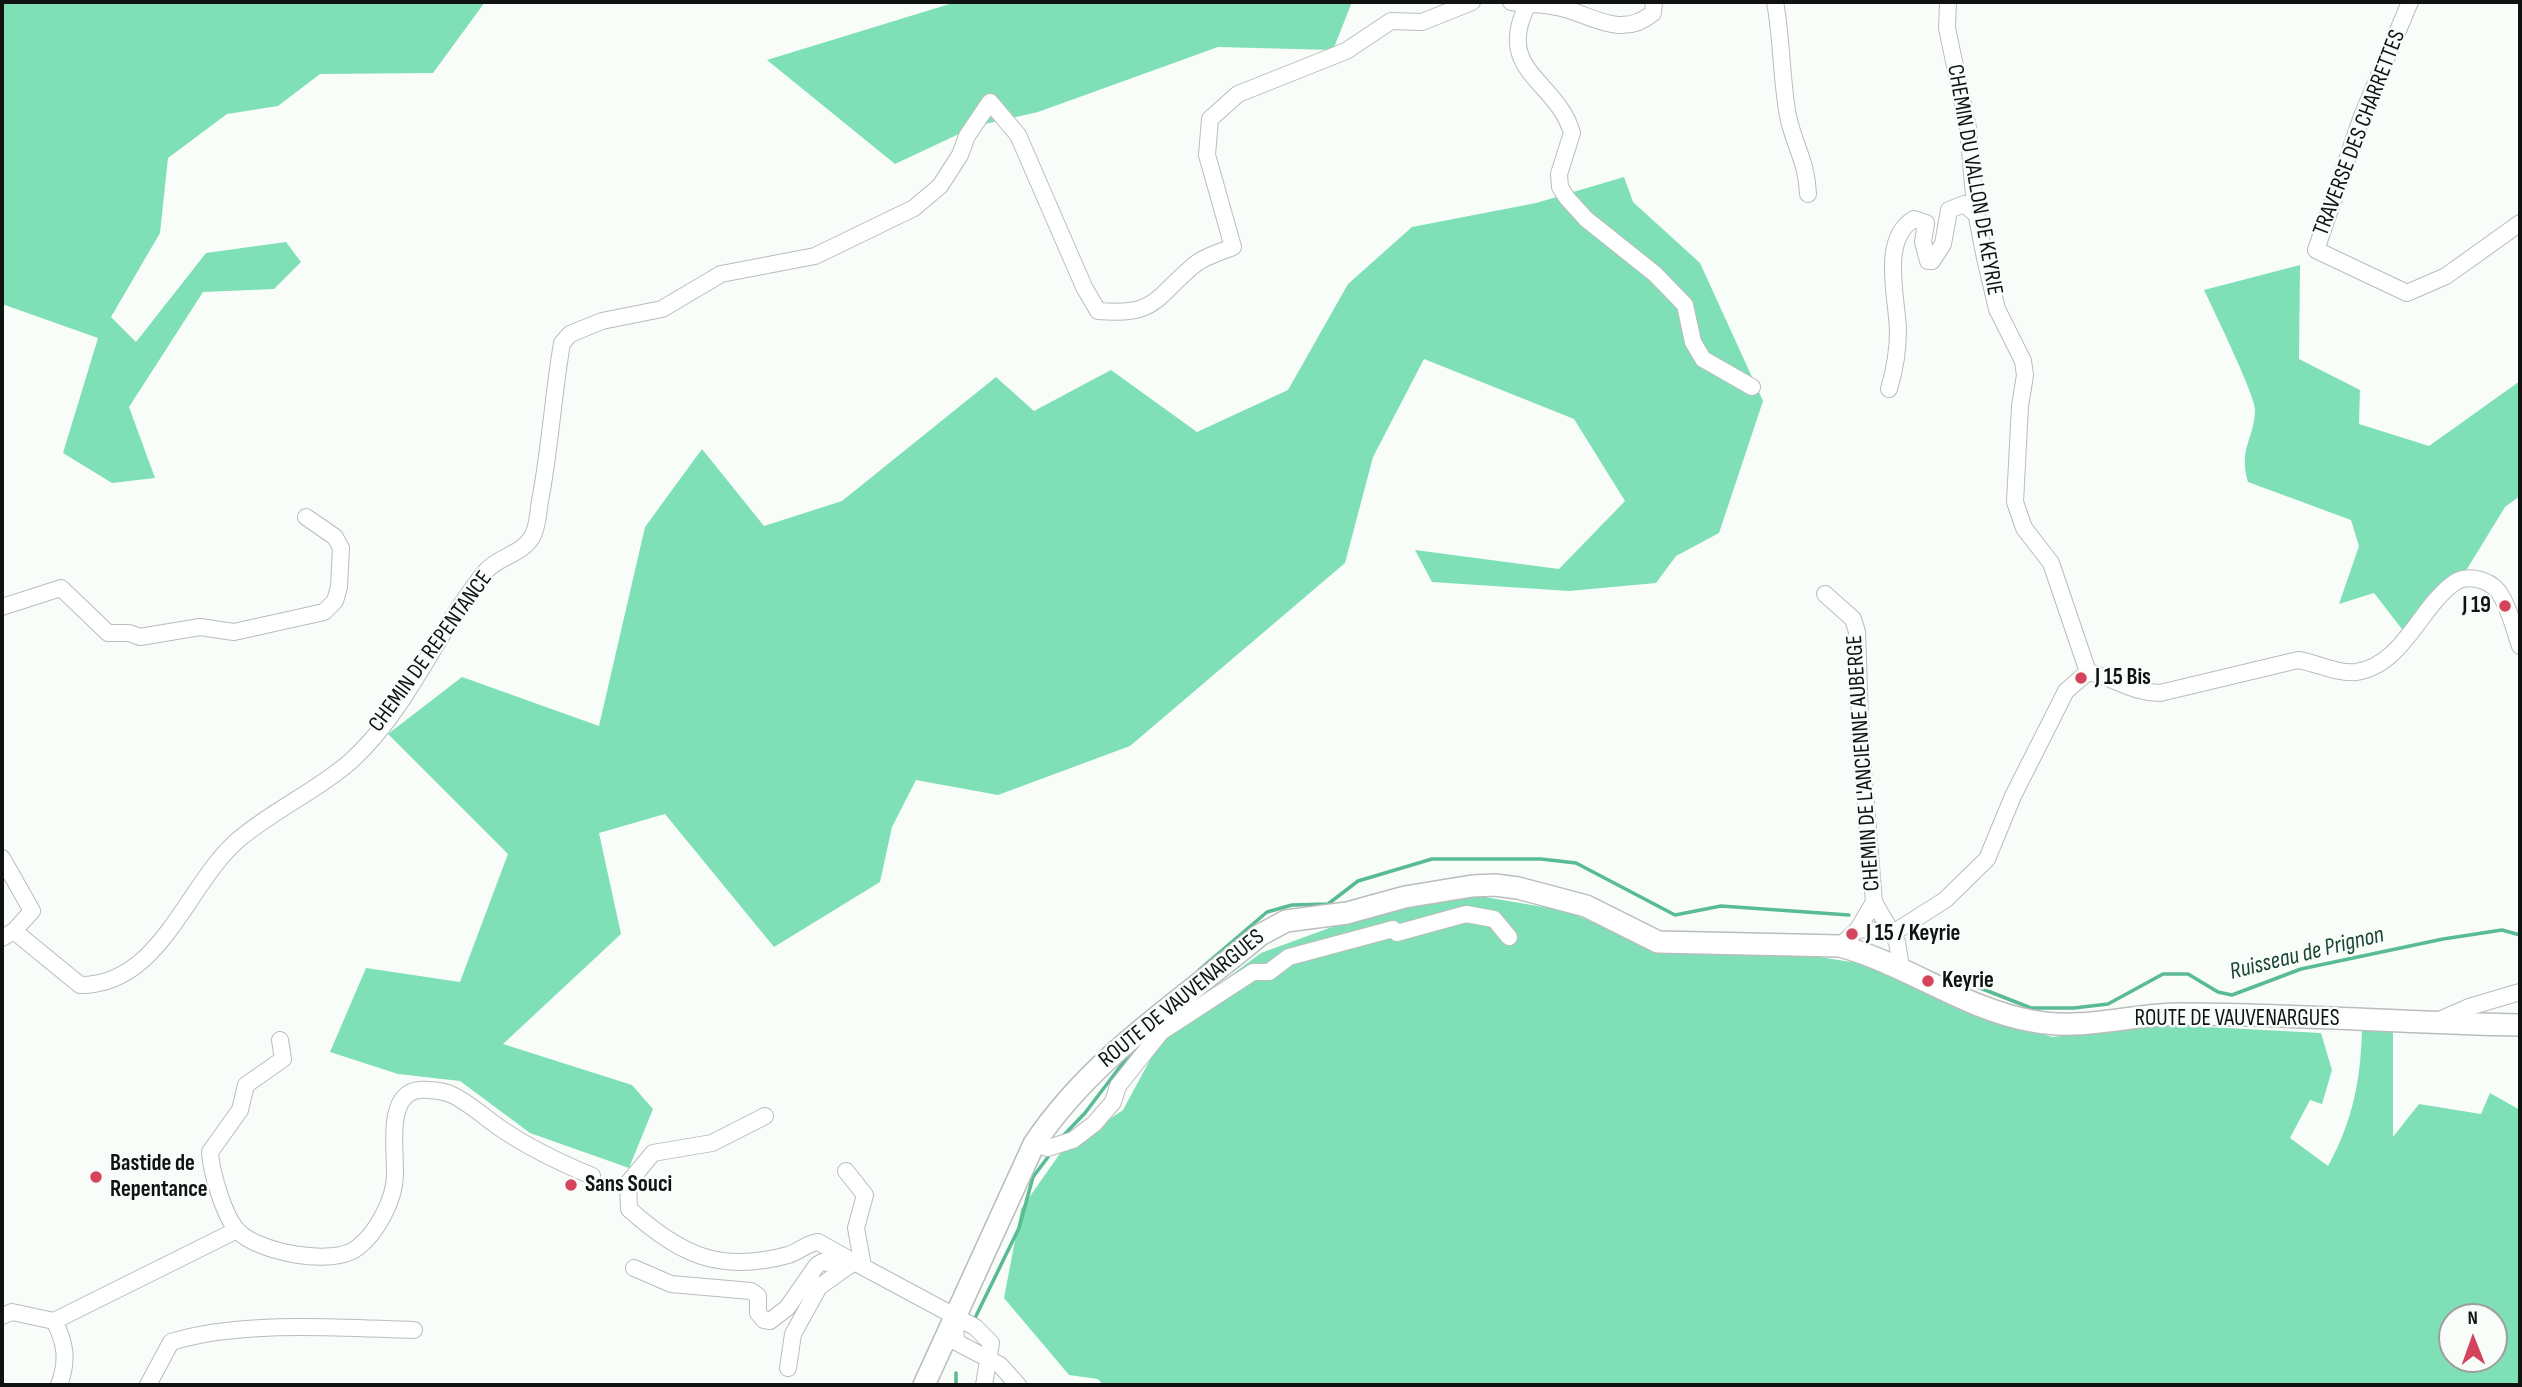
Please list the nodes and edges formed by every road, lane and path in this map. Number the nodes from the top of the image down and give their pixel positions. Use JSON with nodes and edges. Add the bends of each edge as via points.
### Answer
{"nodes":[{"id":1,"x":1472,"y":2,"type":"edge"},
{"id":2,"x":1511,"y":2,"type":"edge"},
{"id":3,"x":1654,"y":2,"type":"edge"},
{"id":4,"x":1775,"y":2,"type":"edge"},
{"id":5,"x":1948,"y":2,"type":"edge"},
{"id":6,"x":2410,"y":2,"type":"edge"},
{"id":7,"x":1528,"y":4,"type":"junction"},
{"id":8,"x":1808,"y":194,"type":"dead end"},
{"id":9,"x":1976,"y":214,"type":"junction"},
{"id":10,"x":2520,"y":223,"type":"edge"},
{"id":11,"x":1752,"y":387,"type":"dead end"},
{"id":12,"x":1889,"y":389,"type":"dead end"},
{"id":13,"x":306,"y":517,"type":"dead end"},
{"id":14,"x":1825,"y":594,"type":"dead end"},
{"id":15,"x":2,"y":607,"type":"edge"},
{"id":16,"x":2520,"y":646,"type":"edge"},
{"id":17,"x":2088,"y":672,"type":"junction"},
{"id":18,"x":2,"y":858,"type":"edge"},
{"id":19,"x":1874,"y":902,"type":"junction"},
{"id":20,"x":1858,"y":929,"type":"junction"},
{"id":21,"x":1893,"y":933,"type":"junction"},
{"id":22,"x":8,"y":935,"type":"edge"},
{"id":23,"x":1509,"y":937,"type":"dead end"},
{"id":24,"x":1840,"y":947,"type":"junction"},
{"id":25,"x":1901,"y":968,"type":"junction"},
{"id":26,"x":2520,"y":992,"type":"edge"},
{"id":27,"x":2473,"y":1016,"type":"junction"},
{"id":28,"x":2520,"y":1025,"type":"edge"},
{"id":29,"x":1155,"y":1027,"type":"junction"},
{"id":30,"x":280,"y":1040,"type":"dead end"},
{"id":31,"x":765,"y":1116,"type":"dead end"},
{"id":32,"x":1034,"y":1144,"type":"junction"},
{"id":33,"x":846,"y":1171,"type":"dead end"},
{"id":34,"x":592,"y":1176,"type":"dead end"},
{"id":35,"x":237,"y":1230,"type":"junction"},
{"id":36,"x":856,"y":1265,"type":"junction"},
{"id":37,"x":634,"y":1268,"type":"dead end"},
{"id":38,"x":2,"y":1316,"type":"edge"},
{"id":39,"x":54,"y":1321,"type":"junction"},
{"id":40,"x":965,"y":1321,"type":"junction"},
{"id":41,"x":414,"y":1330,"type":"dead end"},
{"id":42,"x":961,"y":1345,"type":"junction"},
{"id":43,"x":989,"y":1362,"type":"junction"},
{"id":44,"x":788,"y":1368,"type":"dead end"},
{"id":45,"x":60,"y":1385,"type":"edge"},
{"id":46,"x":148,"y":1385,"type":"edge"},
{"id":47,"x":924,"y":1385,"type":"edge"},
{"id":48,"x":934,"y":1385,"type":"edge"},
{"id":49,"x":984,"y":1385,"type":"edge"},
{"id":50,"x":1018,"y":1385,"type":"edge"}],
"edges":[{"from":1,"to":22,"type":"street","name":"CHEMIN DE REPENTANCE","via":[[1422,22],[1391,21],[1346,51],[1238,94],[1210,119],[1206,155],[1233,247],[1193,265],[1160,300],[1128,313],[1098,311],[1018,135],[990,102],[940,186],[914,208],[815,256],[721,274],[662,309],[602,321],[570,334],[562,343],[534,534],[524,548],[488,568],[391,714],[351,761],[237,841],[136,966],[111,980],[80,985]]},
{"from":2,"to":7,"type":"street"},
{"from":3,"to":7,"type":"street","via":[[1653,13],[1640,23],[1598,23],[1565,8]]},
{"from":4,"to":8,"type":"street","via":[[1788,115],[1807,169]]},
{"from":5,"to":9,"type":"street","name":"CHEMIN DU VALLON DE KEYRIE"},
{"from":6,"to":10,"type":"street","name":"TRAVERSE DES CHARRETTES","via":[[2362,116],[2316,250],[2407,293],[2446,276]]},
{"from":7,"to":11,"type":"street","via":[[1518,21],[1518,50],[1539,87],[1559,106],[1572,133],[1559,174],[1560,187],[1586,219],[1655,274],[1685,305],[1693,342],[1703,359]]},
{"from":9,"to":12,"type":"street","via":[[1964,204],[1950,210],[1943,244],[1932,261],[1924,255],[1926,223],[1914,219],[1898,235],[1894,253],[1897,354]]},
{"from":9,"to":17,"type":"street","name":"CHEMIN DU VALLON DE KEYRIE","via":[[1997,309],[2023,361],[2025,375],[2015,502],[2024,528],[2051,563]]},
{"from":13,"to":15,"type":"street","via":[[335,537],[341,548],[335,601],[310,617],[234,632],[200,627],[140,637],[108,633],[61,588]]},
{"from":14,"to":19,"type":"street","name":"CHEMIN DE L'ANCIENNE AUBERGE","via":[[1853,619],[1857,632]]},
{"from":16,"to":17,"type":"street","via":[[2499,593],[2467,578],[2445,591],[2381,662],[2357,672],[2298,660],[2160,693],[2138,692]]},
{"from":17,"to":21,"type":"street","via":[[2066,691],[1987,859],[1945,900]]},
{"from":18,"to":22,"type":"street","via":[[32,911]]},
{"from":19,"to":20,"type":"street","name":"CHEMIN DE L'ANCIENNE AUBERGE"},
{"from":19,"to":21,"type":"street","name":"CHEMIN DE L'ANCIENNE AUBERGE"},
{"from":20,"to":21,"type":"street"},
{"from":20,"to":24,"type":"street"},
{"from":21,"to":25,"type":"street"},
{"from":23,"to":29,"type":"street","via":[[1494,919],[1466,914],[1397,933],[1393,929],[1289,957],[1269,972],[1253,972]]},
{"from":24,"to":25,"type":"main road","name":"ROUTE DE VAUVENARGUES"},
{"from":24,"to":29,"type":"main road","name":"ROUTE DE VAUVENARGUES","via":[[1658,942],[1575,903],[1518,888],[1472,886],[1273,926]]},
{"from":25,"to":27,"type":"main road","name":"ROUTE DE VAUVENARGUES","via":[[2011,1017],[2051,1024],[2181,1014],[2431,1023]]},
{"from":26,"to":27,"type":"street","via":[[2494,999]]},
{"from":27,"to":28,"type":"main road","name":"ROUTE DE VAUVENARGUES"},
{"from":29,"to":32,"type":"main road","name":"ROUTE DE VAUVENARGUES","via":[[1082,1082]]},
{"from":29,"to":32,"type":"street","via":[[1113,1102],[1094,1124],[1073,1140],[1048,1148]]},
{"from":30,"to":35,"type":"street","via":[[282,1059],[246,1085],[240,1110],[210,1152],[211,1171]]},
{"from":31,"to":36,"type":"street","via":[[712,1143],[653,1153],[628,1183],[629,1209],[682,1251],[703,1259],[788,1255],[818,1242]]},
{"from":32,"to":40,"type":"main road","name":"ROUTE DE VAUVENARGUES","via":[[1011,1193]]},
{"from":33,"to":36,"type":"street","via":[[865,1195],[856,1228]]},
{"from":34,"to":35,"type":"street","via":[[526,1146],[449,1093],[417,1090],[397,1108],[392,1143],[396,1174],[391,1195],[376,1227],[356,1249],[330,1259],[312,1259],[250,1240]]},
{"from":35,"to":39,"type":"street"},
{"from":36,"to":37,"type":"street","via":[[817,1265],[787,1308],[770,1321],[758,1313],[758,1296],[751,1291],[671,1284]]},
{"from":36,"to":40,"type":"street"},
{"from":36,"to":44,"type":"street","via":[[819,1287],[793,1334]]},
{"from":38,"to":39,"type":"street","via":[[12,1312]]},
{"from":39,"to":45,"type":"street","via":[[65,1342],[66,1368]]},
{"from":40,"to":42,"type":"main road","name":"ROUTE DE VAUVENARGUES"},
{"from":40,"to":43,"type":"street","via":[[991,1343]]},
{"from":40,"to":47,"type":"main road","name":"ROUTE DE VAUVENARGUES"},
{"from":41,"to":46,"type":"street","via":[[261,1329],[172,1342]]},
{"from":42,"to":43,"type":"street"},
{"from":42,"to":48,"type":"main road","name":"ROUTE DE VAUVENARGUES"},
{"from":43,"to":49,"type":"street"},
{"from":43,"to":50,"type":"street","via":[[1000,1365]]}]}
